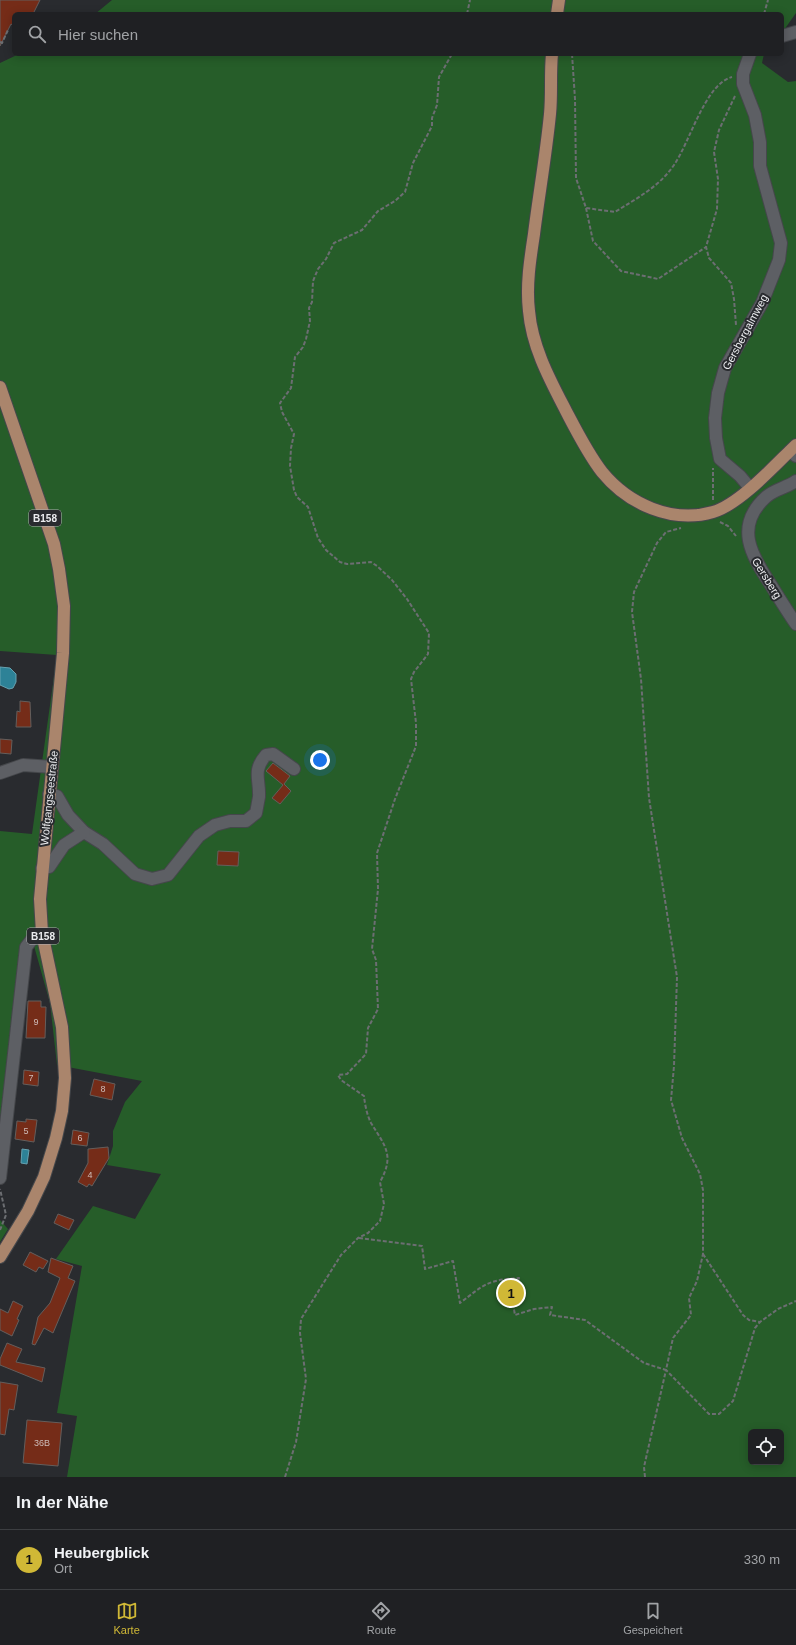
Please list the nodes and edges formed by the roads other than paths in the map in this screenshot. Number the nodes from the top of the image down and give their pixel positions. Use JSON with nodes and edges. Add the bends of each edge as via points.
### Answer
{"nodes":[{"id":1,"x":559,"y":0,"type":"edge"},
{"id":2,"x":557,"y":12,"type":"edge"},
{"id":3,"x":796,"y":32,"type":"edge"},
{"id":4,"x":784,"y":35,"type":"edge"},
{"id":5,"x":552,"y":56,"type":"edge"},
{"id":6,"x":749,"y":56,"type":"edge"},
{"id":7,"x":0,"y":387,"type":"edge"},
{"id":8,"x":794,"y":451,"type":"edge"},
{"id":9,"x":796,"y":481,"type":"edge"},
{"id":10,"x":750,"y":488,"type":"junction"},
{"id":11,"x":796,"y":624,"type":"edge"},
{"id":12,"x":52,"y":767,"type":"junction"},
{"id":13,"x":294,"y":769,"type":"dead end"},
{"id":14,"x":0,"y":773,"type":"edge"},
{"id":15,"x":49,"y":794,"type":"junction"},
{"id":16,"x":84,"y":832,"type":"junction"},
{"id":17,"x":42,"y":868,"type":"junction"},
{"id":18,"x":42,"y":934,"type":"junction"},
{"id":19,"x":0,"y":1178,"type":"edge"},
{"id":20,"x":0,"y":1257,"type":"edge"}],
"edges":[{"from":1,"to":2,"type":"main road"},
{"from":3,"to":4,"type":"street"},
{"from":5,"to":10,"type":"main road","via":[[550,114],[529,270],[528,299],[535,340],[558,395],[594,461],[620,490],[649,508],[667,514],[711,513],[731,504]]},
{"from":6,"to":10,"type":"street","name":"Gersbergalmweg","via":[[743,74],[743,84],[754,115],[760,142],[760,166],[781,243],[779,260],[762,303],[725,368],[715,418],[720,459]]},
{"from":7,"to":12,"type":"main road","name":"Wolfgangseestraße","number":"B158","via":[[54,544],[59,569],[64,606],[63,648]]},
{"from":8,"to":10,"type":"main road"},
{"from":9,"to":11,"type":"street","name":"Gersberg","via":[[776,489],[766,497],[755,510],[748,528],[750,549],[754,559]]},
{"from":12,"to":14,"type":"street","via":[[23,765]]},
{"from":12,"to":15,"type":"main road","name":"Wolfgangseestraße","number":"B158"},
{"from":13,"to":16,"type":"street","via":[[273,754],[266,755],[260,762],[256,774],[259,796],[256,813],[246,821],[230,821],[215,825],[199,836],[168,875],[152,879],[135,874],[103,844]]},
{"from":15,"to":16,"type":"street","via":[[57,796]]},
{"from":15,"to":17,"type":"main road","name":"Wolfgangseestraße","number":"B158"},
{"from":16,"to":17,"type":"street","via":[[64,845],[49,867]]},
{"from":17,"to":18,"type":"main road","name":"Wolfgangseestraße","number":"B158"},
{"from":18,"to":19,"type":"street","via":[[33,938],[26,947]]},
{"from":18,"to":20,"type":"main road","name":"Wolfgangseestraße","number":"B158","via":[[62,1026],[65,1078],[56,1138],[44,1177],[28,1211]]}]}
